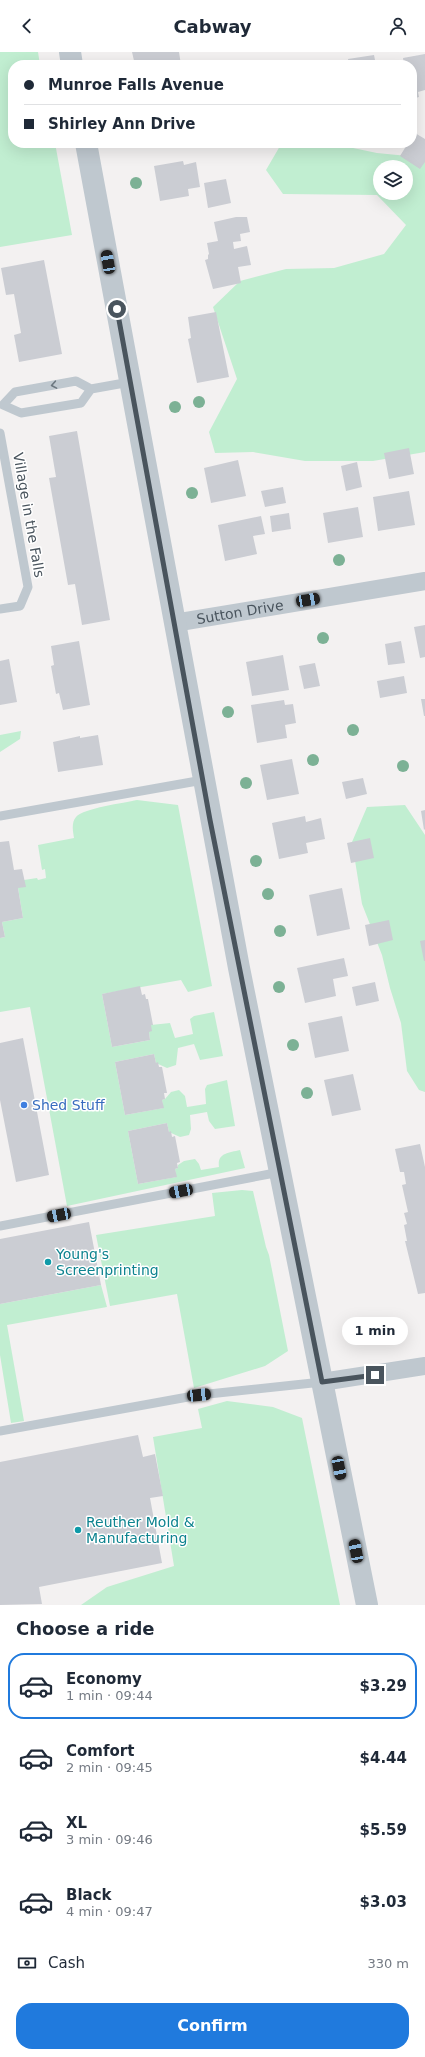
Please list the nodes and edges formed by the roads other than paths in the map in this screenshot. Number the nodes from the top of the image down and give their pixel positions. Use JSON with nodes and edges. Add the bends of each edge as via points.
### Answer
{"nodes":[{"id":1,"x":87,"y":148,"type":"edge"},
{"id":2,"x":130,"y":382,"type":"junction"},
{"id":3,"x":91,"y":389,"type":"junction"},
{"id":4,"x":2,"y":405,"type":"edge"},
{"id":5,"x":0,"y":433,"type":"edge"},
{"id":6,"x":425,"y":581,"type":"edge"},
{"id":7,"x":0,"y":609,"type":"edge"},
{"id":8,"x":174,"y":623,"type":"junction"},
{"id":9,"x":203,"y":780,"type":"junction"},
{"id":10,"x":0,"y":816,"type":"edge"},
{"id":11,"x":280,"y":1172,"type":"junction"},
{"id":12,"x":0,"y":1226,"type":"edge"},
{"id":13,"x":425,"y":1366,"type":"edge"},
{"id":14,"x":322,"y":1382,"type":"junction"},
{"id":15,"x":0,"y":1431,"type":"edge"},
{"id":16,"x":368,"y":1605,"type":"edge"}],
"edges":[{"from":1,"to":2,"type":"street"},
{"from":2,"to":3,"type":"lane"},
{"from":2,"to":8,"type":"street"},
{"from":3,"to":4,"type":"lane","one_way":true,"via":[[76,381],[15,392]]},
{"from":3,"to":4,"type":"lane","via":[[81,403],[21,413]]},
{"from":5,"to":7,"type":"lane","name":"Village in the Falls","via":[[28,586],[20,606]]},
{"from":6,"to":8,"type":"street","name":"Sutton Drive"},
{"from":8,"to":9,"type":"street"},
{"from":9,"to":10,"type":"lane"},
{"from":9,"to":11,"type":"street"},
{"from":11,"to":12,"type":"lane"},
{"from":11,"to":14,"type":"street"},
{"from":13,"to":14,"type":"street"},
{"from":14,"to":15,"type":"lane","via":[[199,1395]]},
{"from":14,"to":16,"type":"street"}]}
